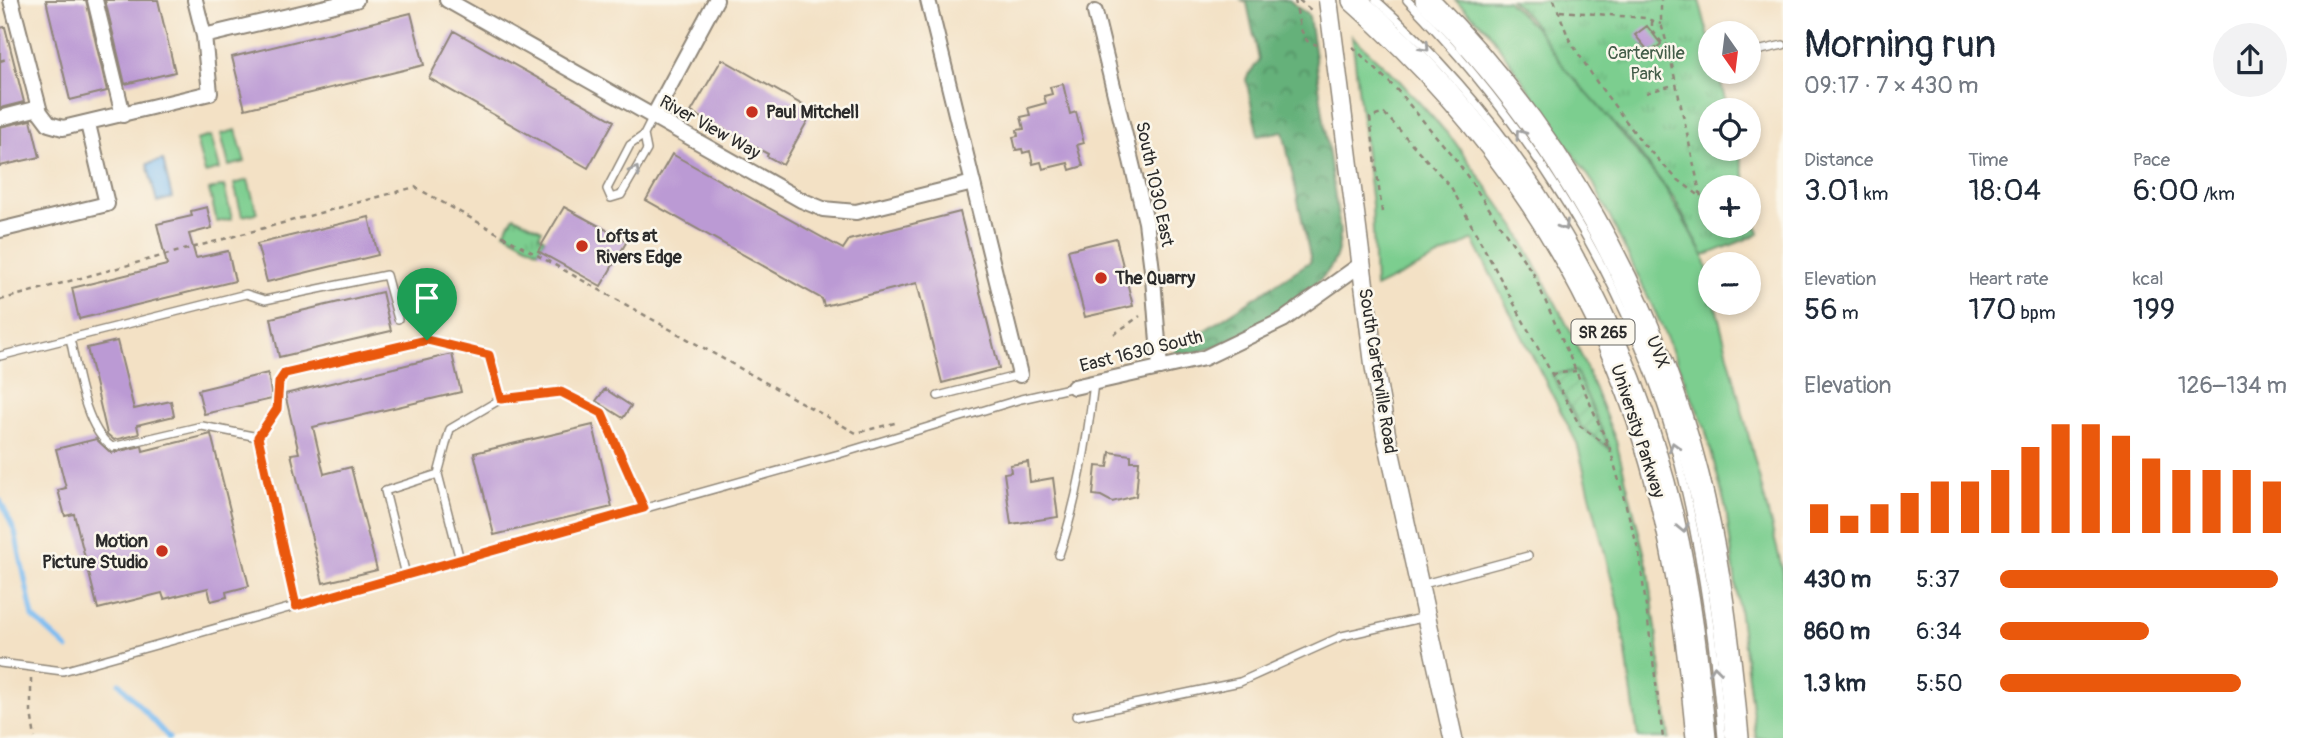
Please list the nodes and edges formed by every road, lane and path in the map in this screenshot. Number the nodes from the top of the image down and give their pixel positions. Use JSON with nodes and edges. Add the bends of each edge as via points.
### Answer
{"nodes":[{"id":1,"x":11,"y":0,"type":"edge"},
{"id":2,"x":95,"y":0,"type":"edge"},
{"id":3,"x":195,"y":0,"type":"edge"},
{"id":4,"x":356,"y":0,"type":"edge"},
{"id":5,"x":447,"y":0,"type":"edge"},
{"id":6,"x":716,"y":0,"type":"edge"},
{"id":7,"x":928,"y":0,"type":"edge"},
{"id":8,"x":1297,"y":0,"type":"edge"},
{"id":9,"x":1328,"y":0,"type":"edge"},
{"id":10,"x":1354,"y":0,"type":"edge"},
{"id":11,"x":1376,"y":0,"type":"edge"},
{"id":12,"x":1407,"y":0,"type":"edge"},
{"id":13,"x":1427,"y":0,"type":"edge"},
{"id":14,"x":1554,"y":0,"type":"edge"},
{"id":15,"x":1661,"y":0,"type":"edge"},
{"id":16,"x":0,"y":4,"type":"edge"},
{"id":17,"x":1559,"y":11,"type":"junction"},
{"id":18,"x":1095,"y":12,"type":"dead end"},
{"id":19,"x":1317,"y":15,"type":"dead end"},
{"id":20,"x":1652,"y":21,"type":"junction"},
{"id":21,"x":1661,"y":23,"type":"junction"},
{"id":22,"x":204,"y":36,"type":"junction"},
{"id":23,"x":1667,"y":44,"type":"junction"},
{"id":24,"x":1783,"y":45,"type":"edge"},
{"id":25,"x":1352,"y":46,"type":"dead end"},
{"id":26,"x":1327,"y":50,"type":"junction"},
{"id":27,"x":1761,"y":50,"type":"edge"},
{"id":28,"x":16,"y":57,"type":"dead end"},
{"id":29,"x":0,"y":61,"type":"edge"},
{"id":30,"x":1673,"y":85,"type":"dead end"},
{"id":31,"x":1646,"y":93,"type":"dead end"},
{"id":32,"x":39,"y":108,"type":"junction"},
{"id":33,"x":123,"y":115,"type":"junction"},
{"id":34,"x":653,"y":117,"type":"junction"},
{"id":35,"x":0,"y":118,"type":"edge"},
{"id":36,"x":88,"y":124,"type":"junction"},
{"id":37,"x":644,"y":135,"type":"junction"},
{"id":38,"x":973,"y":183,"type":"junction"},
{"id":39,"x":1382,"y":212,"type":"dead end"},
{"id":40,"x":0,"y":230,"type":"edge"},
{"id":41,"x":1360,"y":265,"type":"junction"},
{"id":42,"x":0,"y":300,"type":"edge"},
{"id":43,"x":1155,"y":305,"type":"junction"},
{"id":44,"x":398,"y":318,"type":"dead end"},
{"id":45,"x":1114,"y":334,"type":"dead end"},
{"id":46,"x":70,"y":338,"type":"junction"},
{"id":47,"x":0,"y":356,"type":"edge"},
{"id":48,"x":1160,"y":368,"type":"junction"},
{"id":49,"x":1576,"y":371,"type":"junction"},
{"id":50,"x":1552,"y":374,"type":"junction"},
{"id":51,"x":1020,"y":375,"type":"joint"},
{"id":52,"x":1094,"y":383,"type":"junction"},
{"id":53,"x":1074,"y":387,"type":"joint"},
{"id":54,"x":939,"y":396,"type":"dead end"},
{"id":55,"x":501,"y":399,"type":"junction"},
{"id":56,"x":895,"y":423,"type":"dead end"},
{"id":57,"x":258,"y":437,"type":"junction"},
{"id":58,"x":1610,"y":449,"type":"junction"},
{"id":59,"x":438,"y":474,"type":"junction"},
{"id":60,"x":644,"y":508,"type":"junction"},
{"id":61,"x":1059,"y":555,"type":"dead end"},
{"id":62,"x":1528,"y":556,"type":"dead end"},
{"id":63,"x":460,"y":560,"type":"junction"},
{"id":64,"x":406,"y":575,"type":"junction"},
{"id":65,"x":1420,"y":585,"type":"junction"},
{"id":66,"x":296,"y":606,"type":"junction"},
{"id":67,"x":1427,"y":617,"type":"junction"},
{"id":68,"x":0,"y":663,"type":"edge"},
{"id":69,"x":32,"y":668,"type":"junction"},
{"id":70,"x":1076,"y":716,"type":"dead end"},
{"id":71,"x":35,"y":738,"type":"edge"},
{"id":72,"x":1453,"y":738,"type":"edge"},
{"id":73,"x":1663,"y":738,"type":"edge"},
{"id":74,"x":1698,"y":738,"type":"edge"},
{"id":75,"x":1712,"y":738,"type":"edge"},
{"id":76,"x":1722,"y":738,"type":"edge"},
{"id":77,"x":1737,"y":738,"type":"edge"}],
"edges":[{"from":1,"to":16,"type":"street"},
{"from":1,"to":32,"type":"street"},
{"from":2,"to":33,"type":"street"},
{"from":3,"to":22,"type":"street"},
{"from":4,"to":22,"type":"street"},
{"from":5,"to":34,"type":"street","name":"River View Way"},
{"from":6,"to":34,"type":"street"},
{"from":7,"to":38,"type":"street"},
{"from":8,"to":19,"type":"path"},
{"from":8,"to":26,"type":"path","via":[[1306,40]]},
{"from":9,"to":26,"type":"street","name":"South Carterville Road","bridge":true},
{"from":10,"to":74,"type":"main road","name":"University Parkway","number":"SR 265","via":[[1442,86],[1508,167],[1557,242],[1598,321],[1634,407],[1662,503],[1682,609]]},
{"from":11,"to":75,"type":"lane","one_way":true,"via":[[1453,77],[1507,141],[1575,244],[1619,332],[1649,406],[1681,520],[1697,604]]},
{"from":76,"to":12,"type":"lane","name":"UVX","one_way":true,"via":[[1690,512],[1663,412],[1634,333],[1589,244],[1532,150],[1472,70]]},
{"from":13,"to":77,"type":"main road","number":"SR 265","via":[[1505,88],[1558,162],[1604,239],[1658,353],[1686,434],[1707,521]]},
{"from":14,"to":17,"type":"path"},
{"from":15,"to":21,"type":"path"},
{"from":17,"to":20,"type":"path"},
{"from":17,"to":23,"type":"path","via":[[1569,39],[1644,145],[1701,197]]},
{"from":18,"to":43,"type":"street","name":"South 1030 East","via":[[1141,198]]},
{"from":20,"to":21,"type":"path"},
{"from":20,"to":23,"type":"path","via":[[1652,30]]},
{"from":21,"to":23,"type":"path"},
{"from":22,"to":33,"type":"street","via":[[210,93]]},
{"from":24,"to":27,"type":"lane"},
{"from":25,"to":49,"type":"path","via":[[1422,118],[1478,189],[1534,275]]},
{"from":26,"to":41,"type":"street","name":"South Carterville Road"},
{"from":28,"to":29,"type":"path"},
{"from":30,"to":31,"type":"path"},
{"from":32,"to":35,"type":"street"},
{"from":32,"to":36,"type":"street","via":[[56,127]]},
{"from":33,"to":36,"type":"street"},
{"from":34,"to":37,"type":"lane"},
{"from":34,"to":38,"type":"street","name":"River View Way","via":[[823,209],[856,212]]},
{"from":36,"to":40,"type":"street","via":[[107,204]]},
{"from":37,"to":37,"type":"lane","one_way":true,"via":[[630,145],[607,189],[611,198],[621,195],[648,150]]},
{"from":38,"to":51,"type":"street"},
{"from":39,"to":50,"type":"path","via":[[1370,118],[1384,113],[1451,187]]},
{"from":41,"to":48,"type":"street","name":"East 1630 South","via":[[1283,320],[1204,358]]},
{"from":41,"to":65,"type":"street","name":"South Carterville Road","via":[[1386,434]]},
{"from":42,"to":56,"type":"path","via":[[415,187],[856,433]]},
{"from":43,"to":45,"type":"path"},
{"from":43,"to":48,"type":"street","name":"South 1030 East"},
{"from":44,"to":46,"type":"lane","via":[[386,275],[265,300],[246,294]]},
{"from":46,"to":47,"type":"lane"},
{"from":46,"to":57,"type":"lane","via":[[88,412],[101,440],[112,447],[202,426]]},
{"from":48,"to":52,"type":"street","name":"East 1630 South"},
{"from":49,"to":50,"type":"path"},
{"from":49,"to":58,"type":"path"},
{"from":50,"to":58,"type":"path","via":[[1580,426]]},
{"from":51,"to":54,"type":"lane"},
{"from":52,"to":53,"type":"street","name":"East 1630 South"},
{"from":52,"to":61,"type":"lane","via":[[1073,514]]},
{"from":53,"to":60,"type":"lane"},
{"from":55,"to":57,"type":"lane","via":[[489,355],[427,340],[285,373],[279,382],[277,409]]},
{"from":55,"to":59,"type":"lane","via":[[450,429]]},
{"from":55,"to":60,"type":"lane","via":[[561,392],[602,413]]},
{"from":57,"to":66,"type":"lane"},
{"from":58,"to":73,"type":"path","via":[[1639,552]]},
{"from":59,"to":63,"type":"lane"},
{"from":59,"to":64,"type":"lane","via":[[385,491]]},
{"from":60,"to":63,"type":"lane"},
{"from":62,"to":65,"type":"lane"},
{"from":63,"to":64,"type":"lane"},
{"from":64,"to":66,"type":"lane"},
{"from":65,"to":67,"type":"street","name":"South Carterville Road"},
{"from":66,"to":69,"type":"lane","via":[[64,671]]},
{"from":67,"to":70,"type":"lane","via":[[1342,636],[1240,682]]},
{"from":67,"to":72,"type":"street","name":"South Carterville Road"},
{"from":68,"to":69,"type":"lane"},
{"from":69,"to":71,"type":"path"}]}
